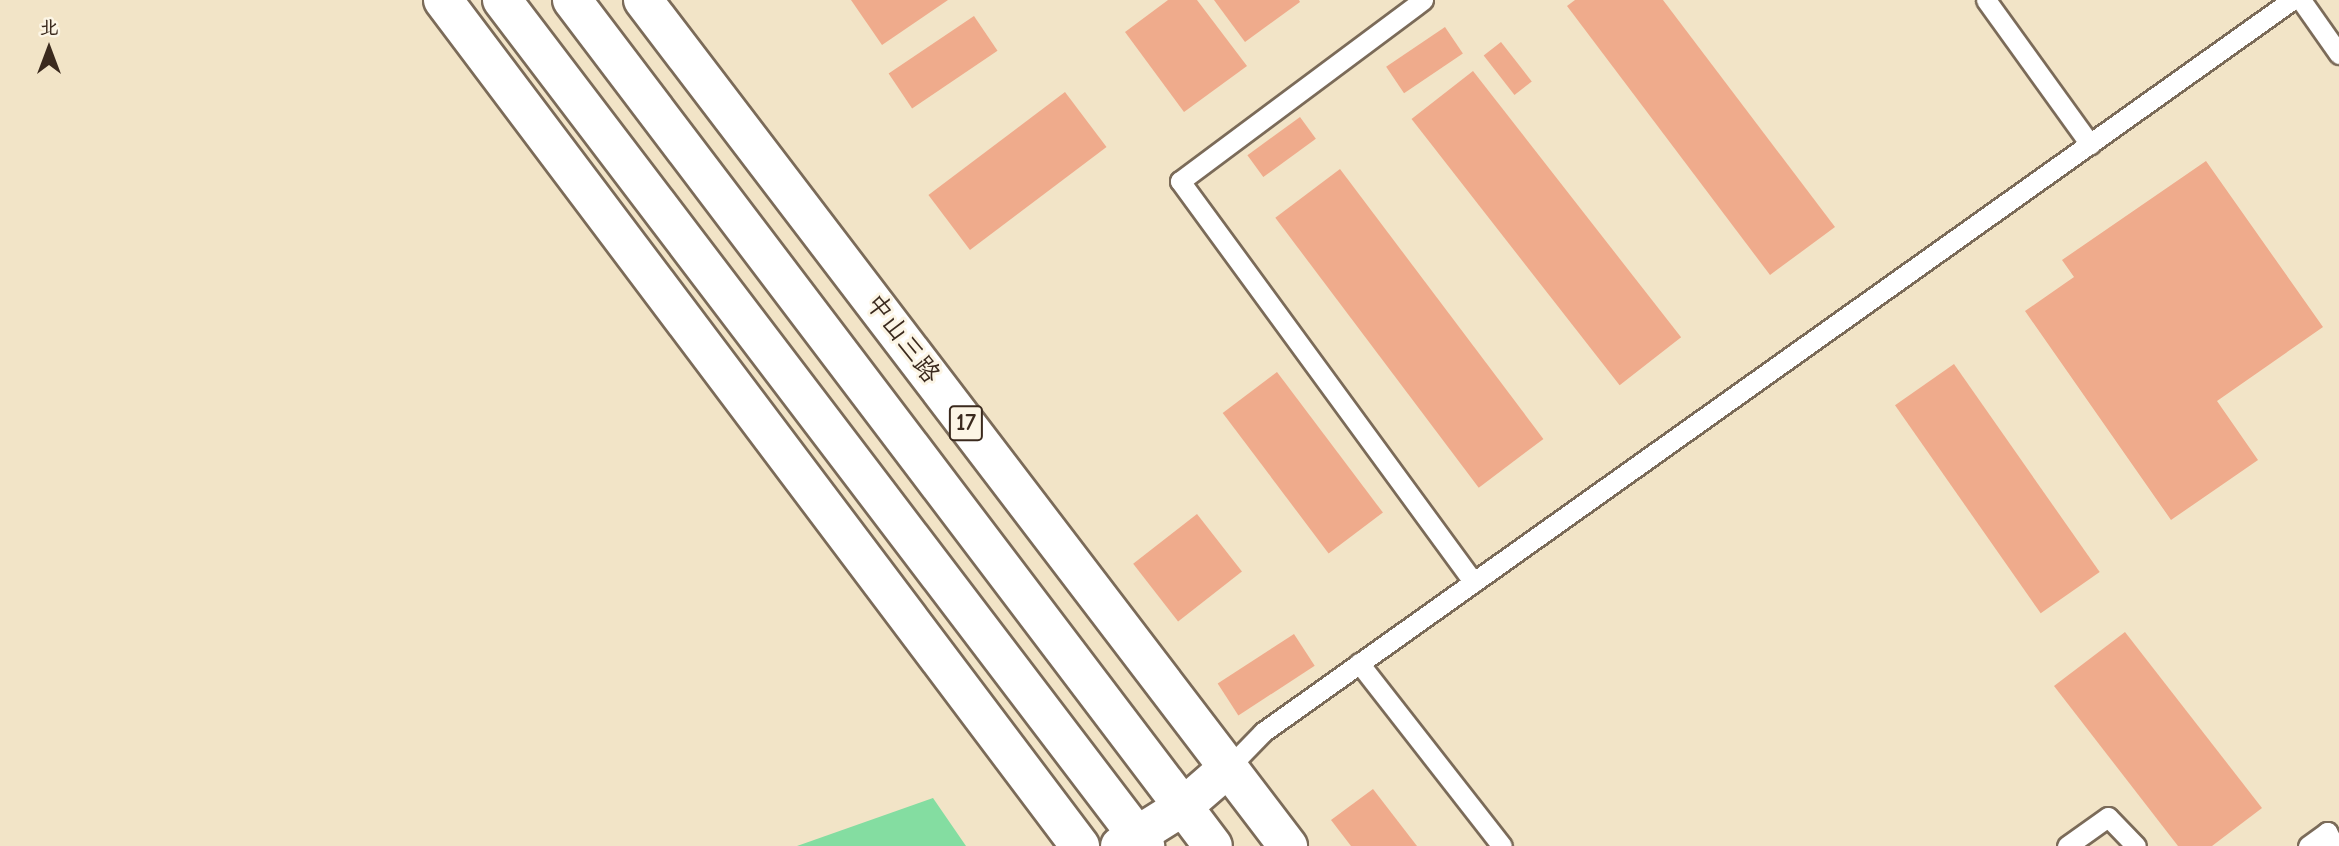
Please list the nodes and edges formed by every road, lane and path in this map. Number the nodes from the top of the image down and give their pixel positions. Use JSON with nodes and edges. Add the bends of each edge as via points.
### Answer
{"nodes":[{"id":1,"x":443,"y":0,"type":"edge"},
{"id":2,"x":502,"y":0,"type":"edge"},
{"id":3,"x":572,"y":0,"type":"edge"},
{"id":4,"x":643,"y":0,"type":"edge"},
{"id":5,"x":1423,"y":0,"type":"edge"},
{"id":6,"x":1986,"y":0,"type":"edge"},
{"id":7,"x":2292,"y":0,"type":"edge"},
{"id":8,"x":2301,"y":0,"type":"edge"},
{"id":9,"x":2339,"y":54,"type":"edge"},
{"id":10,"x":2090,"y":144,"type":"junction"},
{"id":11,"x":1473,"y":582,"type":"junction"},
{"id":12,"x":1359,"y":663,"type":"junction"},
{"id":13,"x":1229,"y":767,"type":"junction"},
{"id":14,"x":1184,"y":806,"type":"junction"},
{"id":15,"x":1134,"y":843,"type":"edge"},
{"id":16,"x":1080,"y":846,"type":"edge"},
{"id":17,"x":1213,"y":846,"type":"edge"},
{"id":18,"x":1288,"y":846,"type":"edge"},
{"id":19,"x":1502,"y":846,"type":"edge"},
{"id":20,"x":2067,"y":846,"type":"edge"},
{"id":21,"x":2136,"y":846,"type":"edge"},
{"id":22,"x":2308,"y":846,"type":"edge"},
{"id":23,"x":2335,"y":846,"type":"edge"}],
"edges":[{"from":1,"to":16,"type":"main road"},
{"from":2,"to":15,"type":"main road"},
{"from":3,"to":14,"type":"main road","number":"17"},
{"from":4,"to":13,"type":"main road","name":"中山三路","number":"17"},
{"from":5,"to":11,"type":"lane","via":[[1180,181]]},
{"from":6,"to":10,"type":"lane"},
{"from":7,"to":10,"type":"lane"},
{"from":8,"to":9,"type":"lane"},
{"from":10,"to":11,"type":"lane"},
{"from":11,"to":12,"type":"lane"},
{"from":12,"to":13,"type":"lane","via":[[1263,732]]},
{"from":12,"to":19,"type":"lane"},
{"from":13,"to":14,"type":"main road"},
{"from":13,"to":18,"type":"main road","name":"中山三路","number":"17"},
{"from":14,"to":15,"type":"main road"},
{"from":14,"to":17,"type":"main road","number":"17"},
{"from":20,"to":21,"type":"lane","via":[[2108,817]]},
{"from":22,"to":23,"type":"lane","via":[[2327,832]]}]}
